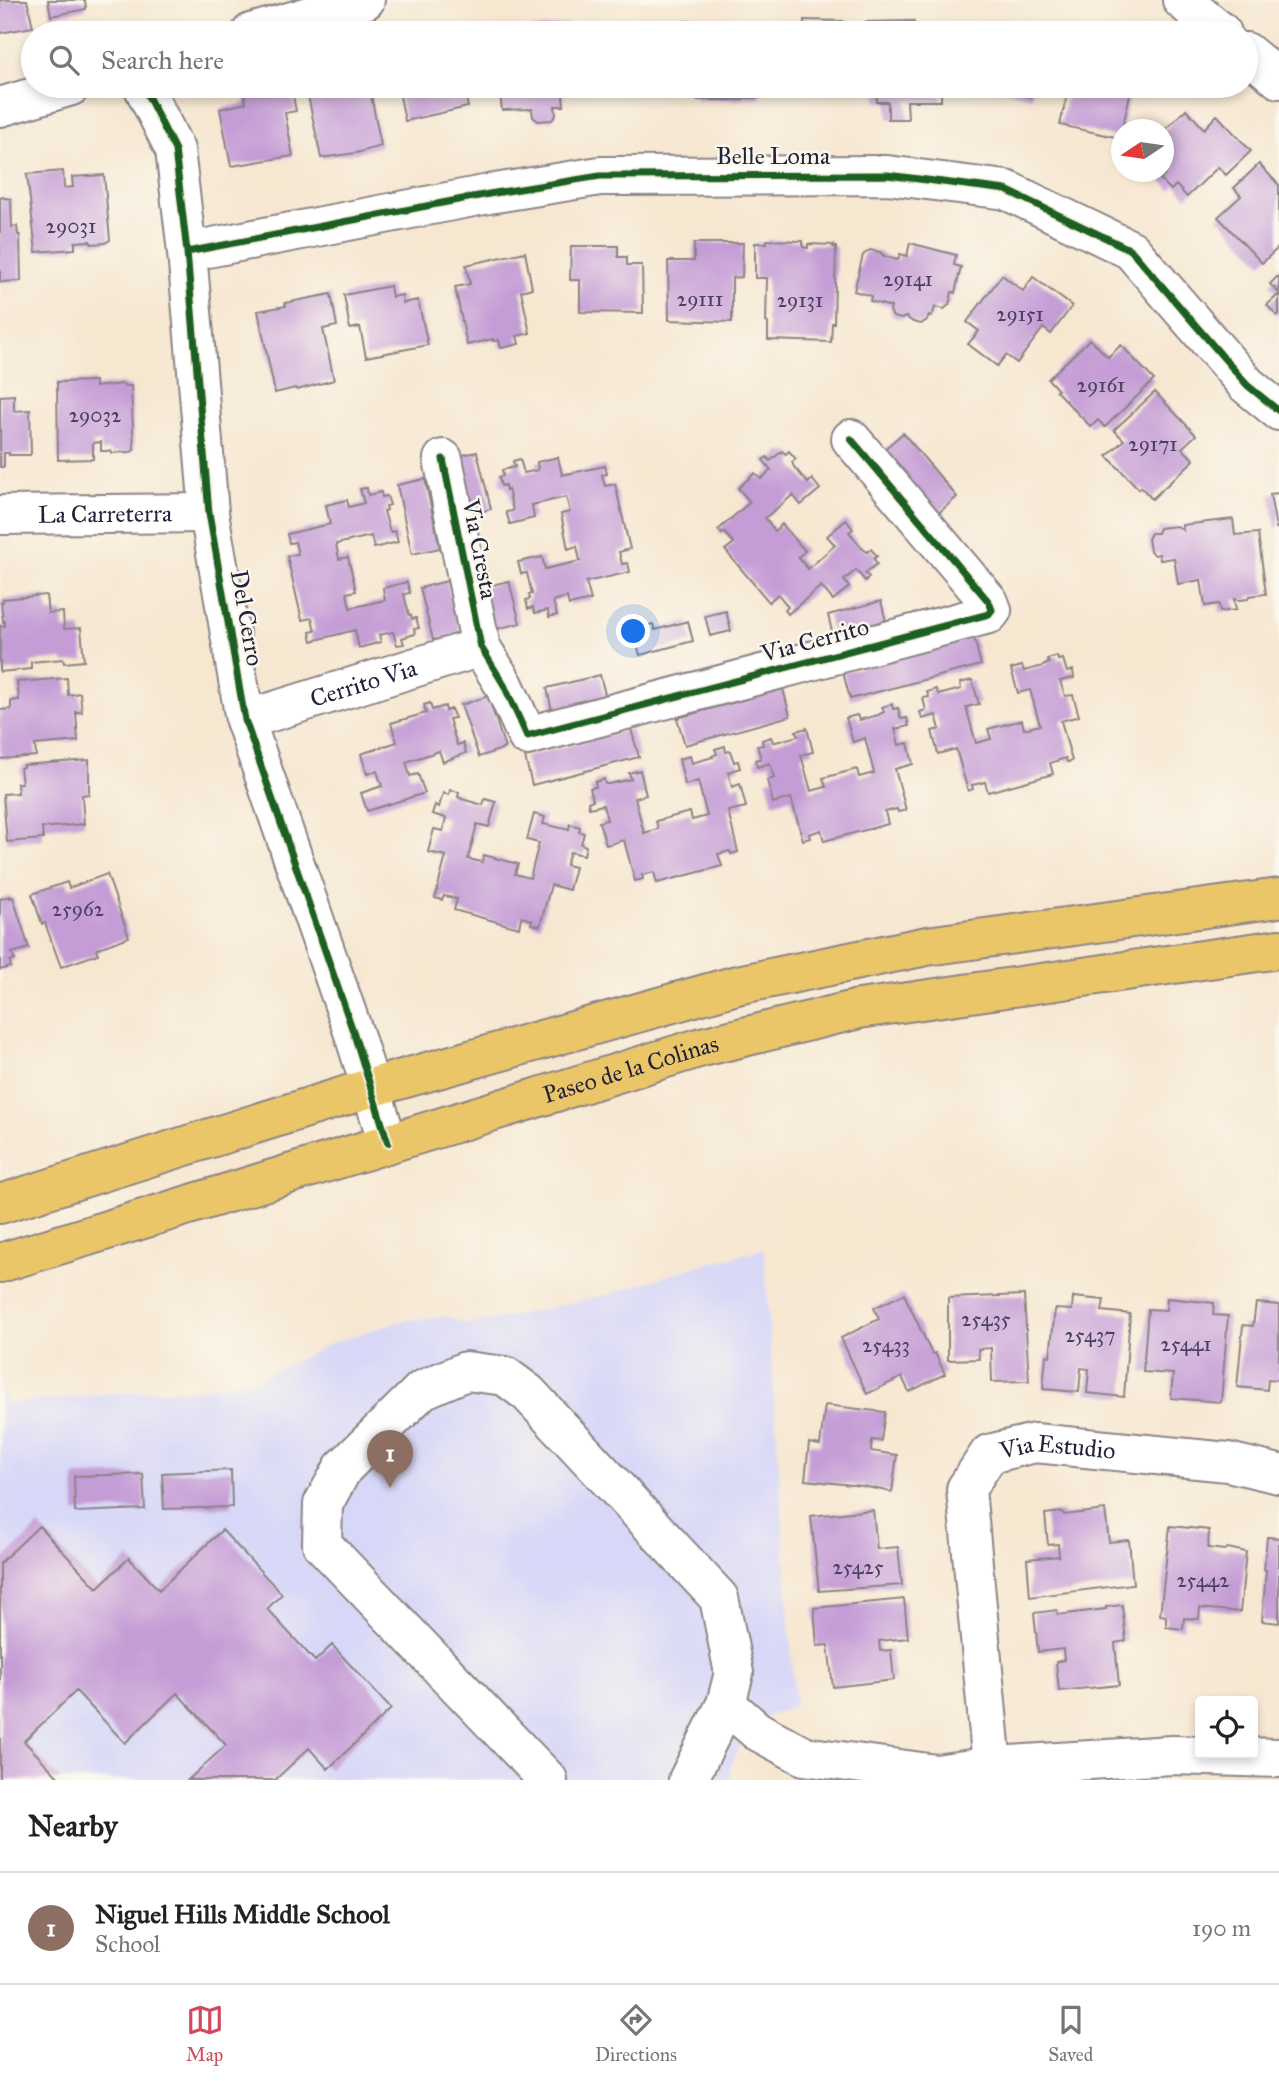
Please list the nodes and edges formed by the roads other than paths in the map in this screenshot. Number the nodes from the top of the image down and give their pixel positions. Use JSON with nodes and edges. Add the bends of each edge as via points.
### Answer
{"nodes":[{"id":1,"x":365,"y":0,"type":"edge"},
{"id":2,"x":1181,"y":0,"type":"edge"},
{"id":3,"x":292,"y":21,"type":"edge"},
{"id":4,"x":1207,"y":21,"type":"edge"},
{"id":5,"x":1258,"y":62,"type":"edge"},
{"id":6,"x":1279,"y":79,"type":"edge"},
{"id":7,"x":30,"y":98,"type":"edge"},
{"id":8,"x":149,"y":98,"type":"edge"},
{"id":9,"x":0,"y":107,"type":"edge"},
{"id":10,"x":187,"y":251,"type":"junction"},
{"id":11,"x":1279,"y":411,"type":"edge"},
{"id":12,"x":851,"y":439,"type":"dead end"},
{"id":13,"x":443,"y":459,"type":"dead end"},
{"id":14,"x":209,"y":513,"type":"junction"},
{"id":15,"x":0,"y":515,"type":"edge"},
{"id":16,"x":481,"y":647,"type":"junction"},
{"id":17,"x":245,"y":720,"type":"junction"},
{"id":18,"x":1279,"y":898,"type":"edge"},
{"id":19,"x":1279,"y":949,"type":"edge"},
{"id":20,"x":370,"y":1088,"type":"junction"},
{"id":21,"x":388,"y":1143,"type":"junction"},
{"id":22,"x":0,"y":1204,"type":"edge"},
{"id":23,"x":0,"y":1263,"type":"edge"},
{"id":24,"x":1279,"y":1474,"type":"edge"},
{"id":25,"x":726,"y":1704,"type":"junction"},
{"id":26,"x":1279,"y":1758,"type":"edge"},
{"id":27,"x":992,"y":1766,"type":"junction"},
{"id":28,"x":927,"y":1777,"type":"edge"},
{"id":29,"x":548,"y":1780,"type":"edge"},
{"id":30,"x":688,"y":1780,"type":"edge"}],
"edges":[{"from":1,"to":3,"type":"street"},
{"from":2,"to":4,"type":"street"},
{"from":5,"to":6,"type":"street"},
{"from":7,"to":9,"type":"street"},
{"from":8,"to":10,"type":"street","name":"Del Cerro","via":[[176,150]]},
{"from":10,"to":11,"type":"street","name":"Belle Loma","via":[[600,176],[887,175],[1006,190],[1131,250],[1247,385]]},
{"from":10,"to":14,"type":"street","name":"Del Cerro"},
{"from":12,"to":16,"type":"street","name":"Via Cerrito","via":[[989,602],[989,614],[527,736]]},
{"from":13,"to":16,"type":"street","name":"Via Cresta"},
{"from":14,"to":15,"type":"street","name":"La Carreterra"},
{"from":14,"to":17,"type":"street","name":"Del Cerro"},
{"from":16,"to":17,"type":"street","name":"Cerrito Via"},
{"from":17,"to":20,"type":"street","name":"Del Cerro"},
{"from":18,"to":20,"type":"main road","name":"Paseo de la Colinas","via":[[927,946],[837,964],[737,985]]},
{"from":19,"to":21,"type":"main road","name":"Paseo de la Colinas","via":[[859,1009],[702,1047]]},
{"from":20,"to":21,"type":"street","name":"Del Cerro"},
{"from":20,"to":22,"type":"main road","name":"Paseo de la Colinas"},
{"from":21,"to":23,"type":"main road","name":"Paseo de la Colinas"},
{"from":24,"to":27,"type":"street","name":"Via Estudio","via":[[1228,1462],[1035,1443],[989,1454],[966,1489]]},
{"from":25,"to":28,"type":"street","via":[[757,1731],[804,1756]]},
{"from":25,"to":29,"type":"street","via":[[734,1673],[719,1598],[528,1393],[505,1376],[466,1371],[422,1390],[343,1468],[323,1504],[322,1544]]},
{"from":25,"to":30,"type":"street"},
{"from":26,"to":27,"type":"street","via":[[1172,1755]]},
{"from":27,"to":28,"type":"street"}]}
